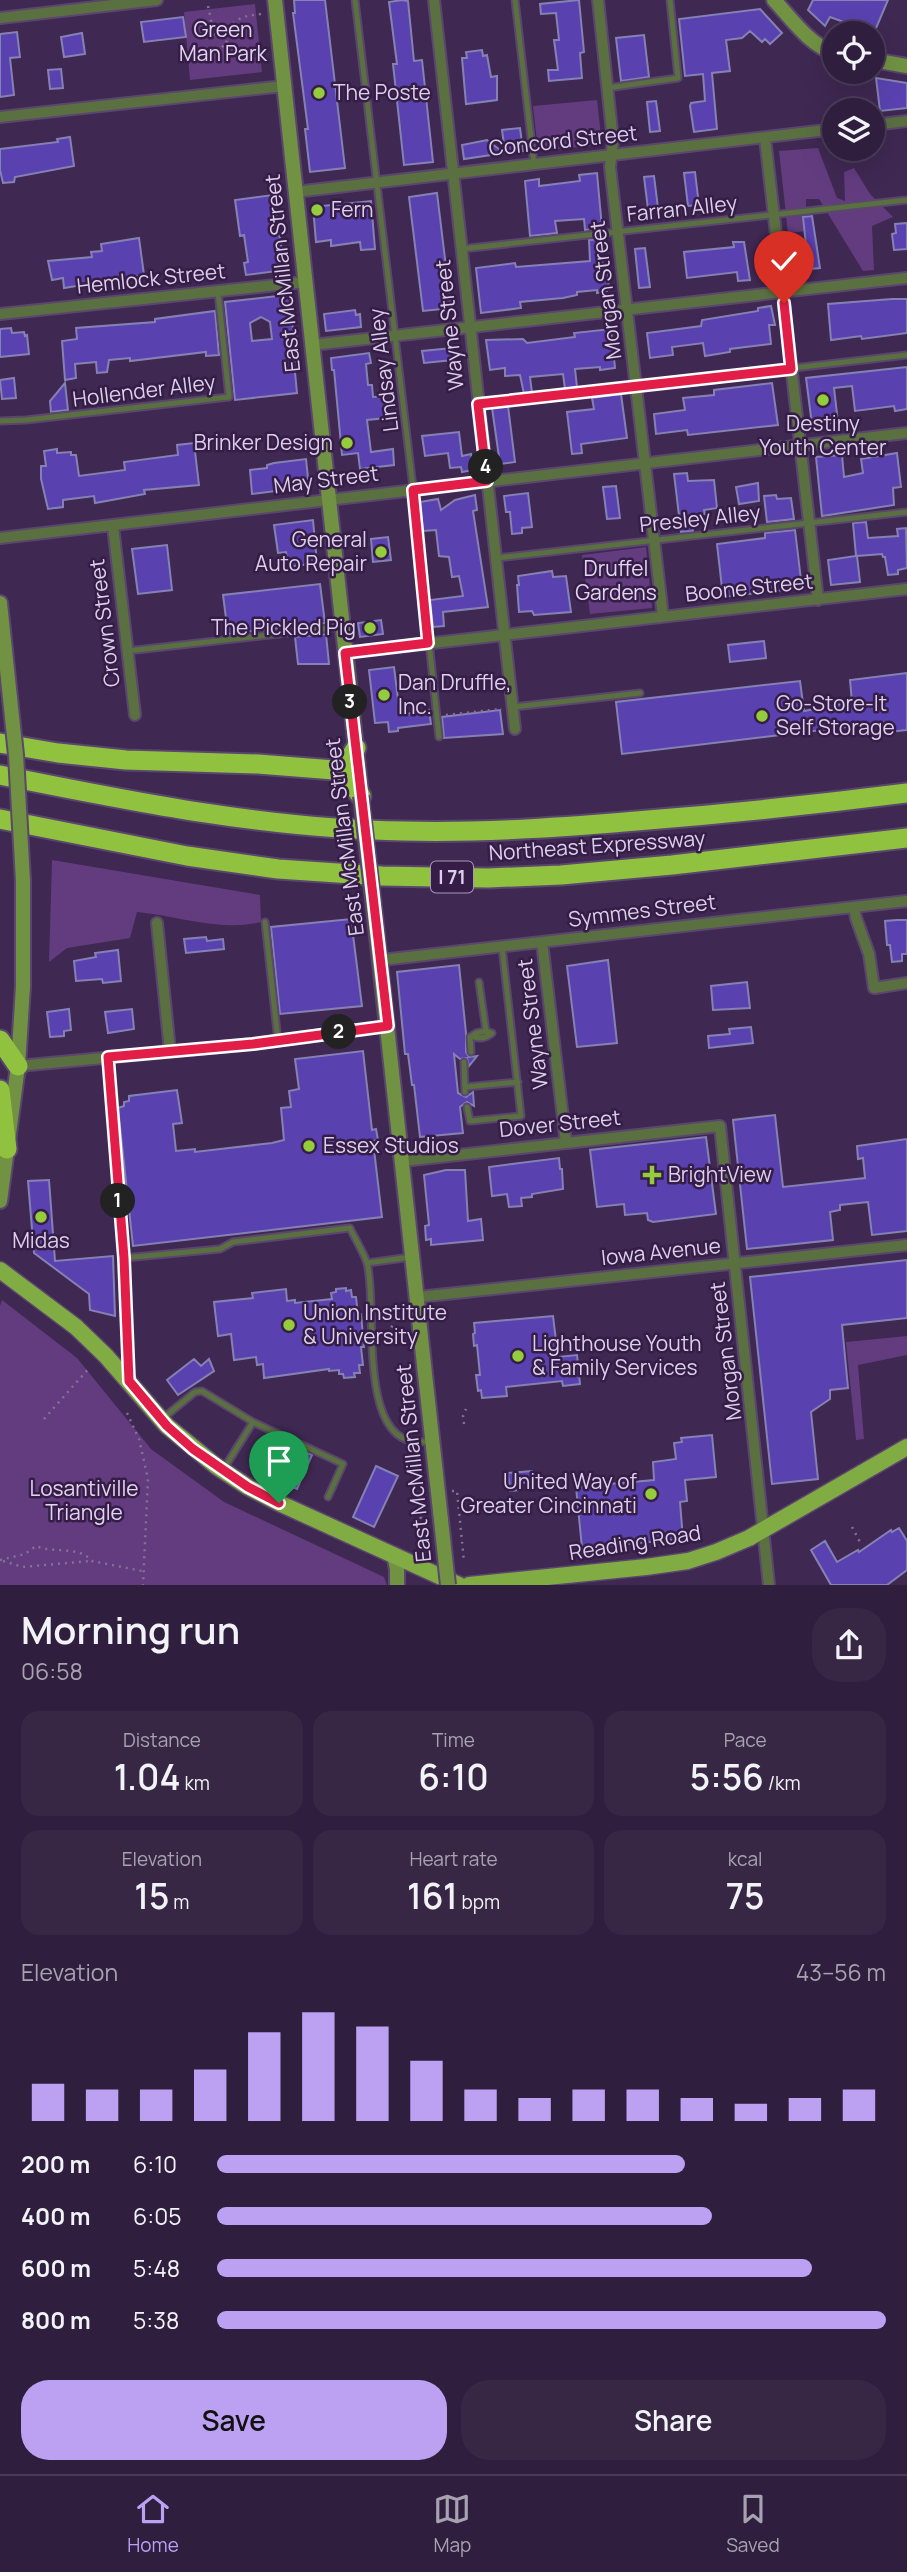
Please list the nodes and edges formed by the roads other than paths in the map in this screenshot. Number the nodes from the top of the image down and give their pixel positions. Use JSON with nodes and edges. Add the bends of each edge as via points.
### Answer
{"nodes":[{"id":1,"x":157,"y":0,"type":"edge"},
{"id":2,"x":275,"y":0,"type":"edge"},
{"id":3,"x":355,"y":0,"type":"edge"},
{"id":4,"x":434,"y":0,"type":"edge"},
{"id":5,"x":515,"y":0,"type":"edge"},
{"id":6,"x":598,"y":0,"type":"edge"},
{"id":7,"x":670,"y":0,"type":"edge"},
{"id":8,"x":774,"y":0,"type":"edge"},
{"id":9,"x":0,"y":18,"type":"edge"},
{"id":10,"x":822,"y":48,"type":"edge"},
{"id":11,"x":885,"y":62,"type":"edge"},
{"id":12,"x":907,"y":66,"type":"edge"},
{"id":13,"x":284,"y":86,"type":"junction"},
{"id":14,"x":607,"y":88,"type":"junction"},
{"id":15,"x":0,"y":117,"type":"edge"},
{"id":16,"x":907,"y":121,"type":"edge"},
{"id":17,"x":885,"y":124,"type":"edge"},
{"id":18,"x":822,"y":131,"type":"edge"},
{"id":19,"x":765,"y":138,"type":"junction"},
{"id":20,"x":610,"y":156,"type":"junction"},
{"id":21,"x":534,"y":164,"type":"junction"},
{"id":22,"x":452,"y":173,"type":"junction"},
{"id":23,"x":378,"y":182,"type":"junction"},
{"id":24,"x":295,"y":191,"type":"junction"},
{"id":25,"x":907,"y":200,"type":"edge"},
{"id":26,"x":773,"y":215,"type":"junction"},
{"id":27,"x":618,"y":232,"type":"junction"},
{"id":28,"x":461,"y":249,"type":"junction"},
{"id":29,"x":907,"y":278,"type":"edge"},
{"id":30,"x":305,"y":282,"type":"junction"},
{"id":31,"x":218,"y":292,"type":"junction"},
{"id":32,"x":783,"y":292,"type":"junction"},
{"id":33,"x":627,"y":310,"type":"junction"},
{"id":34,"x":0,"y":314,"type":"edge"},
{"id":35,"x":470,"y":327,"type":"junction"},
{"id":36,"x":396,"y":336,"type":"junction"},
{"id":37,"x":312,"y":345,"type":"junction"},
{"id":38,"x":907,"y":355,"type":"edge"},
{"id":39,"x":791,"y":369,"type":"junction"},
{"id":40,"x":636,"y":386,"type":"junction"},
{"id":41,"x":478,"y":404,"type":"junction"},
{"id":42,"x":0,"y":421,"type":"edge"},
{"id":43,"x":907,"y":433,"type":"edge"},
{"id":44,"x":800,"y":446,"type":"junction"},
{"id":45,"x":645,"y":463,"type":"junction"},
{"id":46,"x":487,"y":481,"type":"junction"},
{"id":47,"x":413,"y":490,"type":"junction"},
{"id":48,"x":328,"y":499,"type":"junction"},
{"id":49,"x":907,"y":512,"type":"edge"},
{"id":50,"x":809,"y":523,"type":"junction"},
{"id":51,"x":113,"y":526,"type":"junction"},
{"id":52,"x":0,"y":538,"type":"edge"},
{"id":53,"x":655,"y":540,"type":"junction"},
{"id":54,"x":496,"y":558,"type":"junction"},
{"id":55,"x":907,"y":589,"type":"edge"},
{"id":56,"x":818,"y":600,"type":"junction"},
{"id":57,"x":0,"y":603,"type":"edge"},
{"id":58,"x":663,"y":617,"type":"junction"},
{"id":59,"x":342,"y":626,"type":"junction"},
{"id":60,"x":505,"y":635,"type":"junction"},
{"id":61,"x":428,"y":643,"type":"junction"},
{"id":62,"x":127,"y":651,"type":"junction"},
{"id":63,"x":345,"y":653,"type":"junction"},
{"id":64,"x":640,"y":693,"type":"dead end"},
{"id":65,"x":507,"y":708,"type":"junction"},
{"id":66,"x":135,"y":715,"type":"dead end"},
{"id":67,"x":515,"y":729,"type":"dead end"},
{"id":68,"x":439,"y":737,"type":"dead end"},
{"id":69,"x":0,"y":743,"type":"edge"},
{"id":70,"x":356,"y":748,"type":"junction"},
{"id":71,"x":334,"y":770,"type":"junction"},
{"id":72,"x":0,"y":775,"type":"edge"},
{"id":73,"x":907,"y":793,"type":"edge"},
{"id":74,"x":361,"y":796,"type":"junction"},
{"id":75,"x":0,"y":820,"type":"edge"},
{"id":76,"x":907,"y":838,"type":"edge"},
{"id":77,"x":907,"y":901,"type":"edge"},
{"id":78,"x":854,"y":906,"type":"junction"},
{"id":79,"x":265,"y":922,"type":"dead end"},
{"id":80,"x":157,"y":923,"type":"dead end"},
{"id":81,"x":542,"y":942,"type":"junction"},
{"id":82,"x":502,"y":947,"type":"junction"},
{"id":83,"x":381,"y":960,"type":"junction"},
{"id":84,"x":479,"y":982,"type":"dead end"},
{"id":85,"x":907,"y":983,"type":"edge"},
{"id":86,"x":388,"y":1026,"type":"junction"},
{"id":87,"x":0,"y":1040,"type":"edge"},
{"id":88,"x":278,"y":1041,"type":"junction"},
{"id":89,"x":170,"y":1051,"type":"junction"},
{"id":90,"x":471,"y":1052,"type":"dead end"},
{"id":91,"x":108,"y":1057,"type":"junction"},
{"id":92,"x":464,"y":1062,"type":"dead end"},
{"id":93,"x":18,"y":1066,"type":"junction"},
{"id":94,"x":518,"y":1082,"type":"junction"},
{"id":95,"x":0,"y":1090,"type":"edge"},
{"id":96,"x":467,"y":1107,"type":"dead end"},
{"id":97,"x":720,"y":1126,"type":"joint"},
{"id":98,"x":566,"y":1143,"type":"junction"},
{"id":99,"x":7,"y":1149,"type":"junction"},
{"id":100,"x":403,"y":1161,"type":"junction"},
{"id":101,"x":0,"y":1201,"type":"edge"},
{"id":102,"x":907,"y":1245,"type":"edge"},
{"id":103,"x":414,"y":1256,"type":"junction"},
{"id":104,"x":124,"y":1258,"type":"junction"},
{"id":105,"x":735,"y":1263,"type":"junction"},
{"id":106,"x":367,"y":1264,"type":"junction"},
{"id":107,"x":0,"y":1270,"type":"edge"},
{"id":108,"x":418,"y":1297,"type":"junction"},
{"id":109,"x":129,"y":1381,"type":"junction"},
{"id":110,"x":161,"y":1419,"type":"junction"},
{"id":111,"x":253,"y":1422,"type":"junction"},
{"id":112,"x":433,"y":1440,"type":"junction"},
{"id":113,"x":907,"y":1447,"type":"edge"},
{"id":114,"x":223,"y":1471,"type":"junction"},
{"id":115,"x":328,"y":1497,"type":"dead end"},
{"id":116,"x":764,"y":1529,"type":"junction"},
{"id":117,"x":394,"y":1555,"type":"junction"},
{"id":118,"x":397,"y":1585,"type":"edge"},
{"id":119,"x":448,"y":1585,"type":"edge"},
{"id":120,"x":459,"y":1585,"type":"edge"},
{"id":121,"x":469,"y":1585,"type":"edge"},
{"id":122,"x":769,"y":1585,"type":"edge"}],
"edges":[{"from":1,"to":9,"type":"street"},
{"from":2,"to":13,"type":"main road","name":"East McMillan Street"},
{"from":3,"to":23,"type":"lane","name":"Lindsay Alley"},
{"from":4,"to":22,"type":"street","name":"Wayne Street"},
{"from":5,"to":21,"type":"lane"},
{"from":6,"to":14,"type":"street","name":"Morgan Street"},
{"from":7,"to":14,"type":"lane","via":[[678,78]]},
{"from":8,"to":10,"type":"main road"},
{"from":11,"to":12,"type":"main road"},
{"from":13,"to":15,"type":"street"},
{"from":13,"to":24,"type":"main road","name":"East McMillan Street"},
{"from":14,"to":20,"type":"street","name":"Morgan Street","via":[[613,141]]},
{"from":16,"to":17,"type":"street"},
{"from":18,"to":19,"type":"street","name":"Concord Street"},
{"from":19,"to":20,"type":"street","name":"Concord Street"},
{"from":19,"to":26,"type":"street"},
{"from":20,"to":21,"type":"street","name":"Concord Street"},
{"from":20,"to":27,"type":"street","name":"Morgan Street"},
{"from":21,"to":22,"type":"street","name":"Concord Street"},
{"from":22,"to":23,"type":"street","name":"Concord Street"},
{"from":22,"to":28,"type":"street","name":"Wayne Street"},
{"from":23,"to":24,"type":"street","name":"Concord Street"},
{"from":23,"to":36,"type":"lane","name":"Lindsay Alley"},
{"from":24,"to":30,"type":"main road","name":"East McMillan Street"},
{"from":25,"to":26,"type":"lane","name":"Farran Alley"},
{"from":26,"to":27,"type":"lane","name":"Farran Alley"},
{"from":26,"to":32,"type":"street"},
{"from":27,"to":28,"type":"lane","name":"Farran Alley"},
{"from":27,"to":33,"type":"street","name":"Morgan Street"},
{"from":28,"to":35,"type":"street","name":"Wayne Street"},
{"from":29,"to":32,"type":"street"},
{"from":30,"to":31,"type":"street","name":"Hemlock Street"},
{"from":30,"to":37,"type":"main road","name":"East McMillan Street"},
{"from":31,"to":34,"type":"street","name":"Hemlock Street"},
{"from":31,"to":42,"type":"lane","name":"Hollender Alley","via":[[229,397]]},
{"from":32,"to":33,"type":"street"},
{"from":32,"to":39,"type":"street"},
{"from":33,"to":35,"type":"street"},
{"from":33,"to":40,"type":"street","name":"Morgan Street"},
{"from":35,"to":36,"type":"street"},
{"from":35,"to":41,"type":"street","name":"Wayne Street"},
{"from":36,"to":37,"type":"street"},
{"from":36,"to":47,"type":"lane","name":"Lindsay Alley"},
{"from":37,"to":48,"type":"main road","name":"East McMillan Street"},
{"from":38,"to":39,"type":"lane"},
{"from":39,"to":40,"type":"lane"},
{"from":39,"to":44,"type":"street"},
{"from":40,"to":41,"type":"lane"},
{"from":40,"to":45,"type":"street","name":"Morgan Street"},
{"from":41,"to":46,"type":"street","name":"Wayne Street"},
{"from":43,"to":44,"type":"street","name":"May Street"},
{"from":44,"to":45,"type":"street","name":"May Street"},
{"from":44,"to":50,"type":"street"},
{"from":45,"to":46,"type":"street","name":"May Street"},
{"from":45,"to":53,"type":"street","name":"Morgan Street"},
{"from":46,"to":47,"type":"street","name":"May Street"},
{"from":46,"to":54,"type":"street","name":"Wayne Street"},
{"from":47,"to":48,"type":"street","name":"May Street"},
{"from":47,"to":61,"type":"lane","name":"Lindsay Alley"},
{"from":48,"to":51,"type":"street","name":"May Street"},
{"from":48,"to":59,"type":"main road","name":"East McMillan Street"},
{"from":49,"to":50,"type":"lane","name":"Presley Alley"},
{"from":50,"to":53,"type":"lane","name":"Presley Alley"},
{"from":50,"to":56,"type":"street"},
{"from":51,"to":52,"type":"street","name":"May Street"},
{"from":51,"to":62,"type":"street","name":"Crown Street"},
{"from":53,"to":54,"type":"lane","name":"Presley Alley"},
{"from":53,"to":58,"type":"street","name":"Morgan Street"},
{"from":54,"to":60,"type":"street","name":"Wayne Street"},
{"from":55,"to":56,"type":"street","name":"Boone Street"},
{"from":56,"to":58,"type":"street","name":"Boone Street"},
{"from":57,"to":93,"type":"main road","bridge":true,"via":[[23,881]]},
{"from":58,"to":60,"type":"street","name":"Boone Street"},
{"from":59,"to":62,"type":"lane"},
{"from":59,"to":63,"type":"main road","name":"East McMillan Street"},
{"from":60,"to":61,"type":"street","name":"Boone Street"},
{"from":60,"to":65,"type":"street","name":"Wayne Street"},
{"from":61,"to":63,"type":"street","name":"Boone Street"},
{"from":61,"to":68,"type":"lane","name":"Lindsay Alley"},
{"from":62,"to":66,"type":"street","name":"Crown Street"},
{"from":63,"to":70,"type":"main road","name":"East McMillan Street"},
{"from":64,"to":65,"type":"lane"},
{"from":65,"to":67,"type":"street","name":"Wayne Street"},
{"from":69,"to":71,"type":"highway","via":[[104,758]]},
{"from":70,"to":71,"type":"highway","via":[[348,761]]},
{"from":70,"to":74,"type":"main road","name":"East McMillan Street"},
{"from":71,"to":74,"type":"highway"},
{"from":72,"to":73,"type":"highway","name":"Northeast Expressway","number":"I 71","via":[[253,821],[402,831],[567,827]]},
{"from":74,"to":83,"type":"main road","name":"East McMillan Street","bridge":true},
{"from":75,"to":76,"type":"highway","name":"Northeast Expressway","number":"I 71","via":[[187,856],[278,869],[382,876],[561,875]]},
{"from":77,"to":78,"type":"street","name":"Symmes Street"},
{"from":78,"to":81,"type":"street","name":"Symmes Street"},
{"from":78,"to":85,"type":"street","via":[[874,988]]},
{"from":79,"to":88,"type":"lane"},
{"from":80,"to":89,"type":"street"},
{"from":81,"to":82,"type":"street","name":"Symmes Street"},
{"from":81,"to":98,"type":"street","name":"Wayne Street"},
{"from":82,"to":83,"type":"street","name":"Symmes Street"},
{"from":82,"to":94,"type":"lane"},
{"from":83,"to":86,"type":"main road","name":"East McMillan Street"},
{"from":84,"to":90,"type":"lane","via":[[486,1031],[492,1033],[470,1037]]},
{"from":86,"to":88,"type":"street"},
{"from":86,"to":100,"type":"main road","name":"East McMillan Street"},
{"from":87,"to":93,"type":"highway"},
{"from":88,"to":89,"type":"street"},
{"from":89,"to":91,"type":"street"},
{"from":91,"to":93,"type":"street"},
{"from":91,"to":104,"type":"lane"},
{"from":92,"to":94,"type":"lane","via":[[465,1089]]},
{"from":93,"to":99,"type":"main road"},
{"from":94,"to":96,"type":"lane","via":[[522,1116],[470,1121]]},
{"from":95,"to":99,"type":"highway"},
{"from":97,"to":98,"type":"street","name":"Dover Street"},
{"from":97,"to":105,"type":"street","name":"Morgan Street"},
{"from":98,"to":100,"type":"street","name":"Dover Street"},
{"from":99,"to":101,"type":"main road"},
{"from":100,"to":103,"type":"main road","name":"East McMillan Street"},
{"from":102,"to":105,"type":"street","name":"Iowa Avenue"},
{"from":103,"to":106,"type":"lane"},
{"from":103,"to":108,"type":"main road","name":"East McMillan Street"},
{"from":104,"to":106,"type":"lane","via":[[220,1250],[233,1241],[350,1228]]},
{"from":104,"to":109,"type":"lane"},
{"from":105,"to":108,"type":"street","name":"Iowa Avenue"},
{"from":105,"to":116,"type":"street","name":"Morgan Street"},
{"from":106,"to":112,"type":"lane","via":[[377,1400],[395,1434],[411,1443]]},
{"from":107,"to":109,"type":"main road","via":[[76,1326]]},
{"from":108,"to":112,"type":"main road","name":"East McMillan Street"},
{"from":109,"to":110,"type":"main road"},
{"from":110,"to":111,"type":"lane","via":[[202,1391]]},
{"from":110,"to":114,"type":"main road"},
{"from":111,"to":114,"type":"lane"},
{"from":111,"to":115,"type":"lane","via":[[343,1464]]},
{"from":112,"to":119,"type":"main road","name":"East McMillan Street","bridge":true},
{"from":113,"to":116,"type":"main road","name":"Reading Road"},
{"from":114,"to":117,"type":"main road","via":[[269,1498]]},
{"from":116,"to":121,"type":"main road","name":"Reading Road","via":[[688,1561]]},
{"from":116,"to":122,"type":"street","name":"Morgan Street"},
{"from":117,"to":118,"type":"main road"},
{"from":117,"to":120,"type":"main road"}]}
